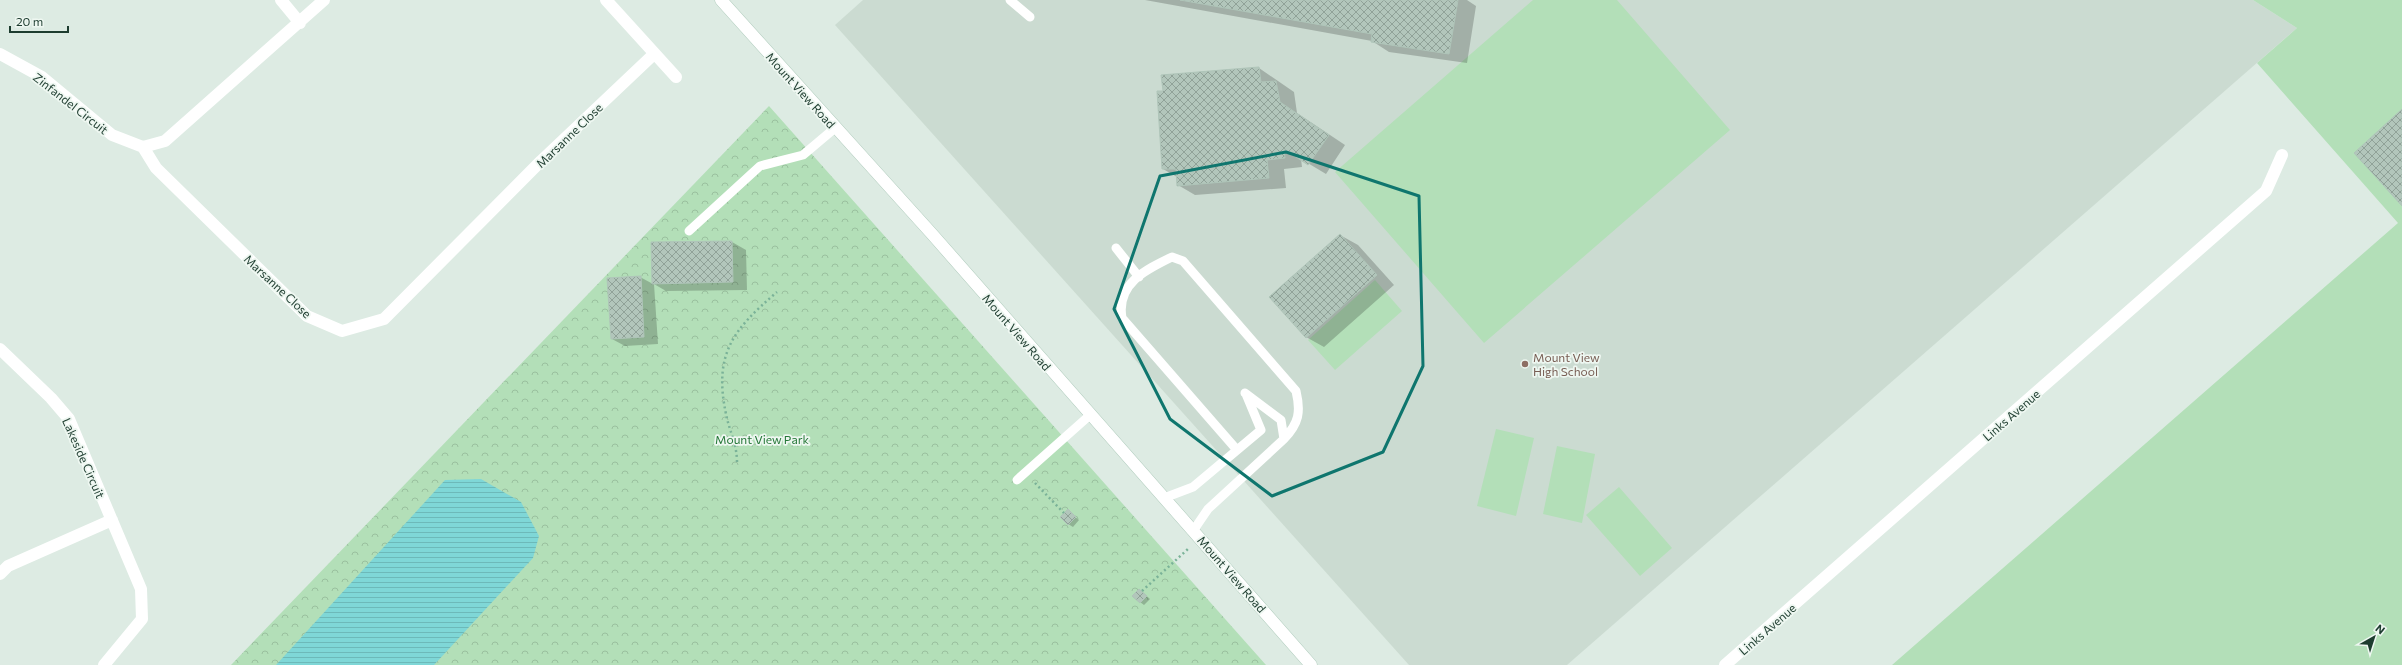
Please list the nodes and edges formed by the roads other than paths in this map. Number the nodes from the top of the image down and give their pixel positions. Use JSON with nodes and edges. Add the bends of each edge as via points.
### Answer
{"nodes":[{"id":1,"x":281,"y":0,"type":"edge"},
{"id":2,"x":324,"y":0,"type":"edge"},
{"id":3,"x":606,"y":0,"type":"edge"},
{"id":4,"x":721,"y":0,"type":"edge"},
{"id":5,"x":1010,"y":0,"type":"edge"},
{"id":6,"x":1030,"y":16,"type":"dead end"},
{"id":7,"x":300,"y":22,"type":"junction"},
{"id":8,"x":0,"y":54,"type":"edge"},
{"id":9,"x":654,"y":54,"type":"junction"},
{"id":10,"x":676,"y":77,"type":"dead end"},
{"id":11,"x":835,"y":128,"type":"junction"},
{"id":12,"x":143,"y":147,"type":"junction"},
{"id":13,"x":2282,"y":156,"type":"dead end"},
{"id":14,"x":689,"y":231,"type":"dead end"},
{"id":15,"x":1116,"y":248,"type":"dead end"},
{"id":16,"x":1139,"y":277,"type":"junction"},
{"id":17,"x":0,"y":349,"type":"edge"},
{"id":18,"x":1090,"y":415,"type":"junction"},
{"id":19,"x":1284,"y":439,"type":"junction"},
{"id":20,"x":1237,"y":450,"type":"junction"},
{"id":21,"x":1017,"y":480,"type":"dead end"},
{"id":22,"x":1164,"y":498,"type":"junction"},
{"id":23,"x":112,"y":520,"type":"junction"},
{"id":24,"x":1197,"y":535,"type":"junction"},
{"id":25,"x":0,"y":574,"type":"edge"},
{"id":26,"x":104,"y":665,"type":"edge"},
{"id":27,"x":1311,"y":665,"type":"edge"},
{"id":28,"x":1725,"y":665,"type":"edge"}],
"edges":[{"from":1,"to":7,"type":"street"},
{"from":2,"to":7,"type":"street"},
{"from":3,"to":9,"type":"street"},
{"from":4,"to":11,"type":"street","name":"Mount View Road"},
{"from":5,"to":6,"type":"lane"},
{"from":7,"to":12,"type":"street","via":[[165,141]]},
{"from":8,"to":12,"type":"street","name":"Zinfandel Circuit","via":[[42,77],[112,135]]},
{"from":9,"to":10,"type":"street"},
{"from":9,"to":12,"type":"street","name":"Marsanne Close","via":[[541,161],[384,319],[342,331],[307,316],[156,168]]},
{"from":11,"to":14,"type":"lane","via":[[802,155],[760,166]]},
{"from":11,"to":18,"type":"street","name":"Mount View Road"},
{"from":13,"to":28,"type":"street","name":"Links Avenue","via":[[2266,191]]},
{"from":15,"to":16,"type":"lane"},
{"from":16,"to":19,"type":"lane","via":[[1149,268],[1172,257],[1183,261],[1296,391],[1300,410],[1292,430]]},
{"from":16,"to":20,"type":"lane","via":[[1124,290],[1120,305],[1122,318]]},
{"from":17,"to":23,"type":"street","name":"Lakeside Circuit","via":[[69,419]]},
{"from":18,"to":21,"type":"lane"},
{"from":18,"to":22,"type":"street","name":"Mount View Road"},
{"from":19,"to":20,"type":"lane","via":[[1281,420],[1245,393],[1261,430]]},
{"from":19,"to":24,"type":"lane","via":[[1208,509]]},
{"from":20,"to":22,"type":"lane","via":[[1193,487]]},
{"from":22,"to":24,"type":"street","name":"Mount View Road"},
{"from":23,"to":25,"type":"street","via":[[13,563]]},
{"from":23,"to":26,"type":"street","name":"Lakeside Circuit","via":[[141,589],[142,619]]},
{"from":24,"to":27,"type":"street","name":"Mount View Road"}]}
